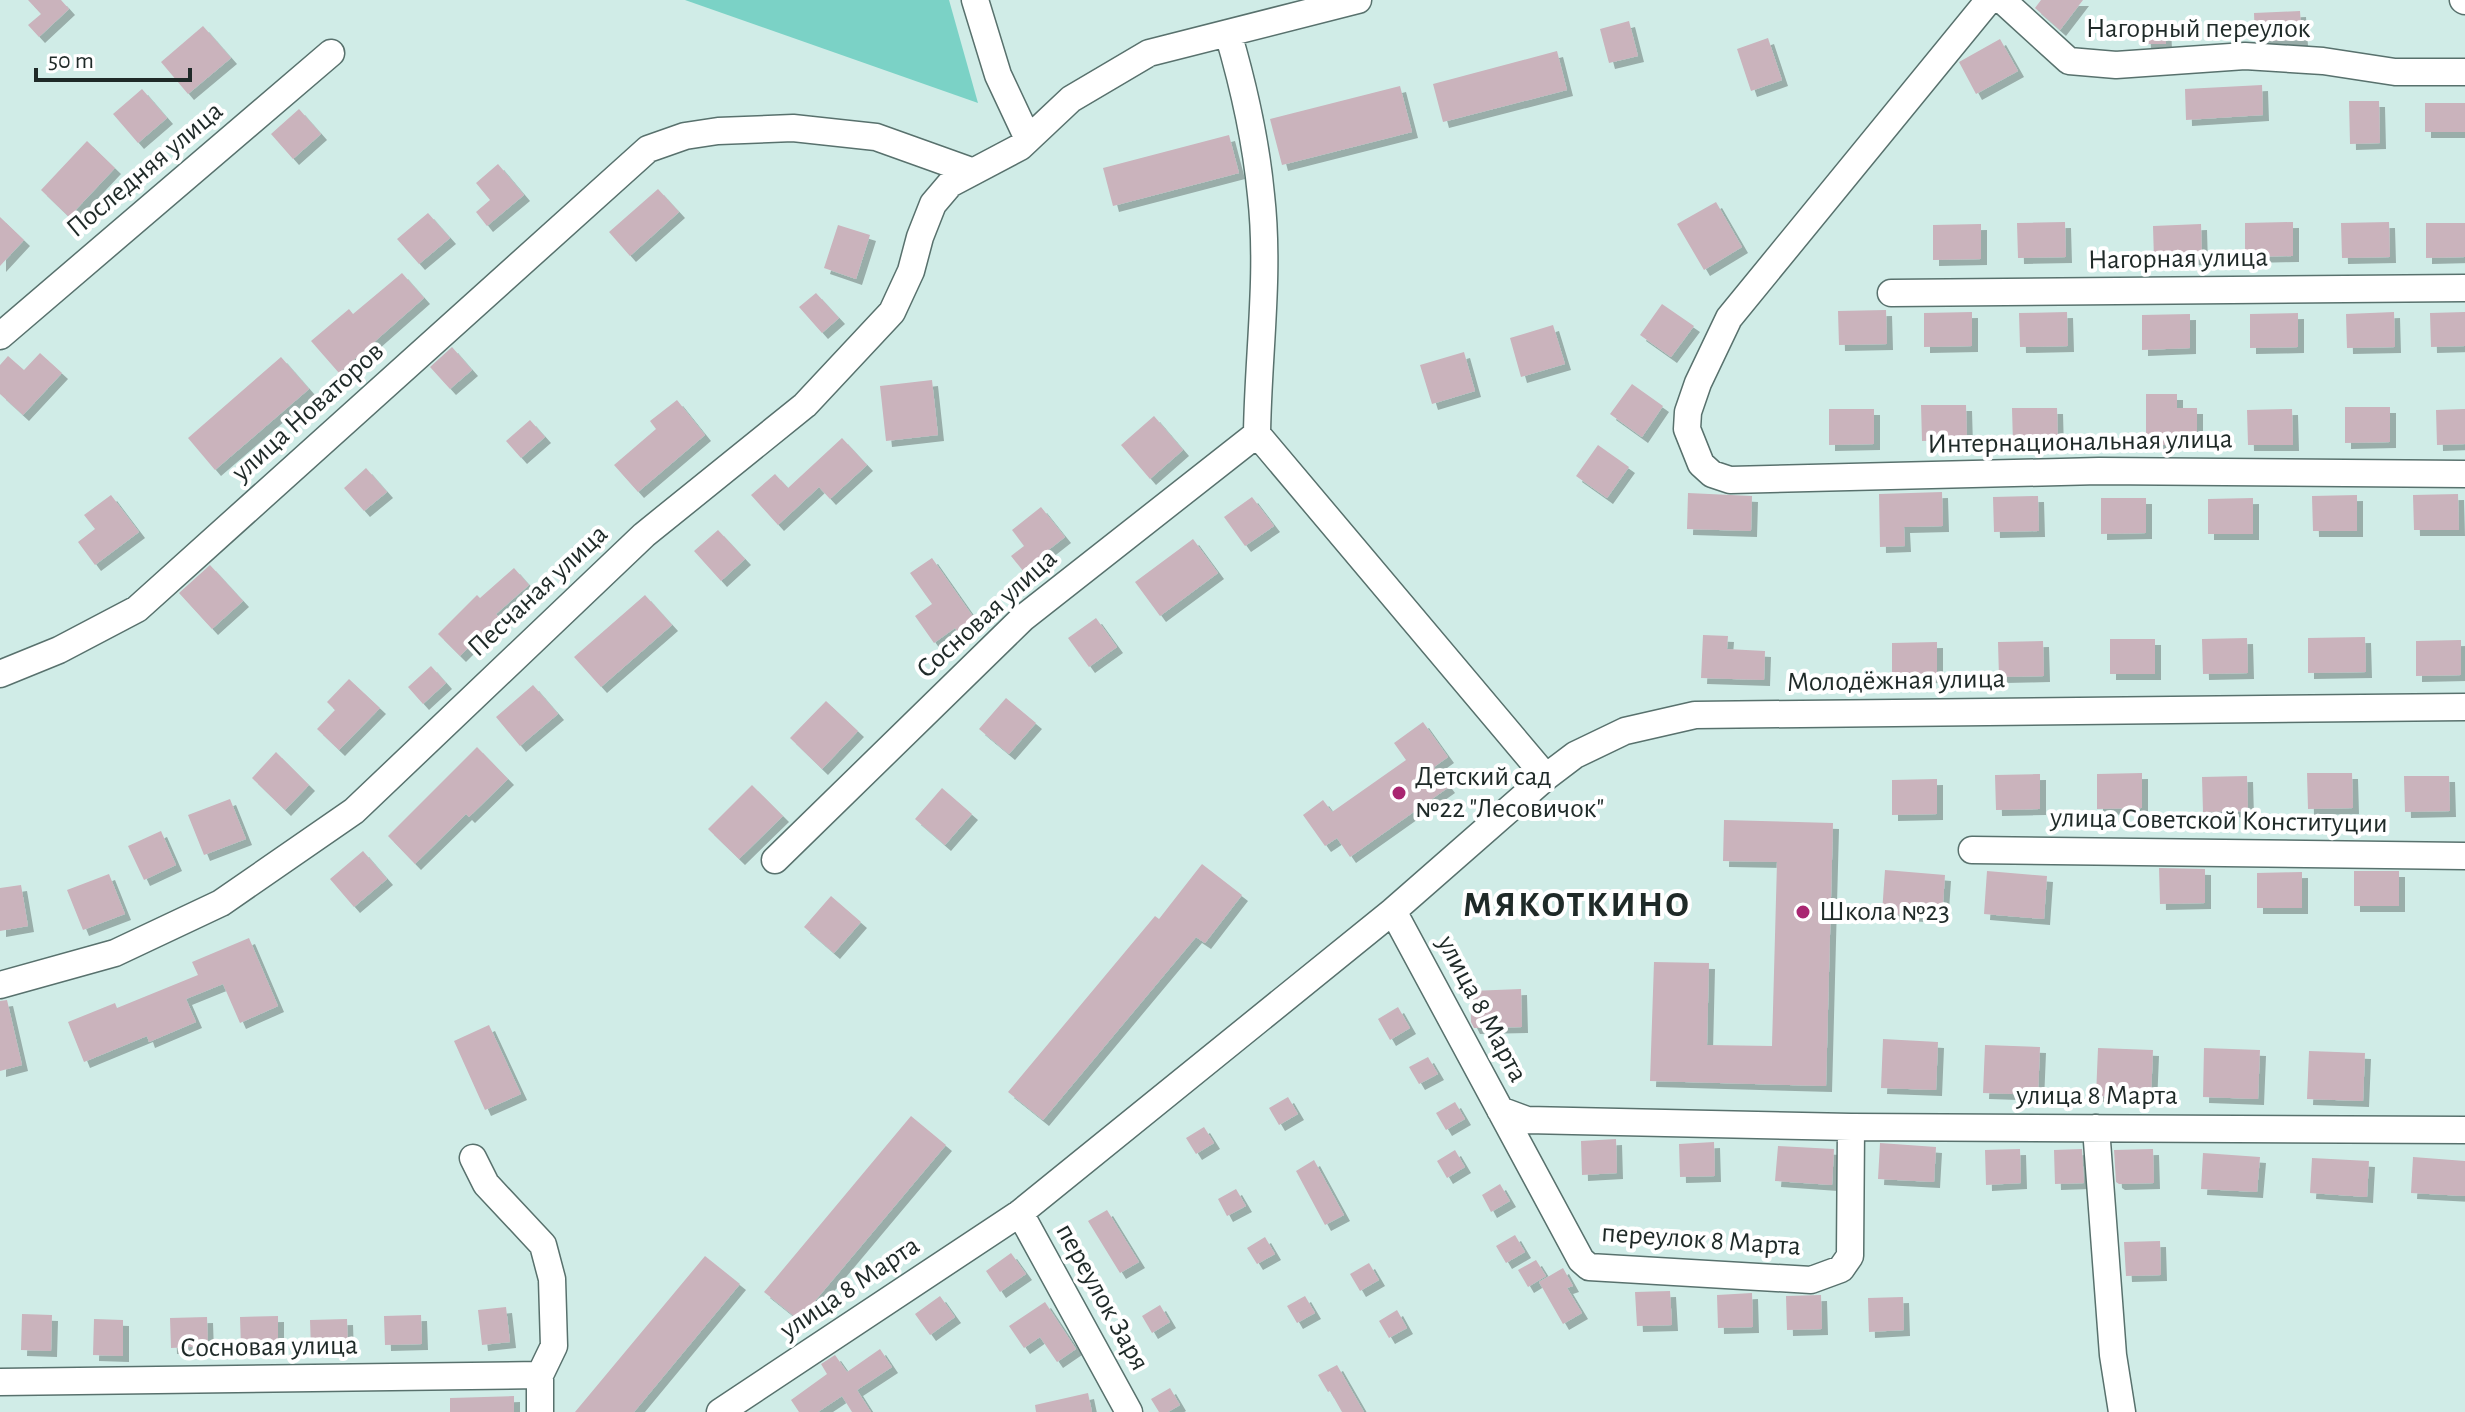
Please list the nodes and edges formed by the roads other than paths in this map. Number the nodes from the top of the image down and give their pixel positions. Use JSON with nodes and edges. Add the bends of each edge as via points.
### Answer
{"nodes":[{"id":1,"x":975,"y":0,"type":"edge"},
{"id":2,"x":1358,"y":0,"type":"edge"},
{"id":3,"x":1989,"y":0,"type":"edge"},
{"id":4,"x":2002,"y":0,"type":"edge"},
{"id":5,"x":1228,"y":33,"type":"junction"},
{"id":6,"x":331,"y":53,"type":"dead end"},
{"id":7,"x":2465,"y":72,"type":"edge"},
{"id":8,"x":1028,"y":139,"type":"junction"},
{"id":9,"x":971,"y":171,"type":"junction"},
{"id":10,"x":2465,"y":288,"type":"edge"},
{"id":11,"x":1891,"y":293,"type":"dead end"},
{"id":12,"x":0,"y":336,"type":"edge"},
{"id":13,"x":1257,"y":434,"type":"junction"},
{"id":14,"x":2465,"y":474,"type":"edge"},
{"id":15,"x":0,"y":674,"type":"edge"},
{"id":16,"x":2465,"y":707,"type":"edge"},
{"id":17,"x":1546,"y":777,"type":"junction"},
{"id":18,"x":1972,"y":850,"type":"dead end"},
{"id":19,"x":2465,"y":856,"type":"edge"},
{"id":20,"x":775,"y":860,"type":"dead end"},
{"id":21,"x":1393,"y":911,"type":"junction"},
{"id":22,"x":0,"y":985,"type":"edge"},
{"id":23,"x":1500,"y":1110,"type":"junction"},
{"id":24,"x":1851,"y":1127,"type":"junction"},
{"id":25,"x":2096,"y":1128,"type":"junction"},
{"id":26,"x":2465,"y":1130,"type":"edge"},
{"id":27,"x":473,"y":1158,"type":"dead end"},
{"id":28,"x":1020,"y":1213,"type":"junction"},
{"id":29,"x":540,"y":1375,"type":"junction"},
{"id":30,"x":0,"y":1382,"type":"edge"},
{"id":31,"x":540,"y":1412,"type":"edge"},
{"id":32,"x":720,"y":1412,"type":"edge"},
{"id":33,"x":1129,"y":1412,"type":"edge"},
{"id":34,"x":2122,"y":1412,"type":"edge"}],
"edges":[{"from":1,"to":8,"type":"street","via":[[998,75]]},
{"from":2,"to":5,"type":"street","name":"Песчаная улица"},
{"from":3,"to":14,"type":"street","name":"Интернациональная улица","via":[[1729,318],[1688,412],[1687,429],[1701,464],[1730,480],[2099,471]]},
{"from":4,"to":7,"type":"street","name":"Нагорный переулок","via":[[2069,61],[2116,65],[2245,56],[2395,72]]},
{"from":5,"to":8,"type":"street","name":"Песчаная улица","via":[[1149,53],[1071,99]]},
{"from":5,"to":13,"type":"street","via":[[1262,195]]},
{"from":6,"to":12,"type":"street","name":"Последняя улица"},
{"from":8,"to":9,"type":"street","name":"Песчаная улица"},
{"from":9,"to":15,"type":"street","name":"улица Новаторов","via":[[876,137],[793,128],[718,131],[659,144],[634,160],[137,609]]},
{"from":9,"to":22,"type":"street","name":"Песчаная улица","via":[[933,204],[892,312],[805,405],[644,535],[354,811],[221,903],[115,953]]},
{"from":10,"to":11,"type":"street","name":"Нагорная улица"},
{"from":13,"to":17,"type":"street"},
{"from":13,"to":20,"type":"street","name":"Сосновая улица","via":[[1023,618]]},
{"from":16,"to":17,"type":"street","name":"Молодёжная улица","via":[[1695,715],[1598,742]]},
{"from":17,"to":21,"type":"street","name":"Молодёжная улица"},
{"from":18,"to":19,"type":"street","name":"улица Советской Конституции"},
{"from":21,"to":23,"type":"street","name":"улица 8 Марта"},
{"from":21,"to":28,"type":"street","name":"улица 8 Марта"},
{"from":23,"to":24,"type":"street","name":"улица 8 Марта","via":[[1527,1120]]},
{"from":23,"to":24,"type":"street","name":"переулок 8 Марта","via":[[1589,1267],[1811,1280],[1841,1269],[1850,1256]]},
{"from":24,"to":25,"type":"street","name":"улица 8 Марта"},
{"from":25,"to":26,"type":"street","name":"улица 8 Марта"},
{"from":25,"to":34,"type":"street"},
{"from":27,"to":29,"type":"street","via":[[486,1184],[543,1245],[552,1279],[554,1346]]},
{"from":28,"to":32,"type":"street","name":"улица 8 Марта"},
{"from":28,"to":33,"type":"street","name":"переулок Заря"},
{"from":29,"to":30,"type":"street","name":"Сосновая улица"},
{"from":29,"to":31,"type":"street"}]}
